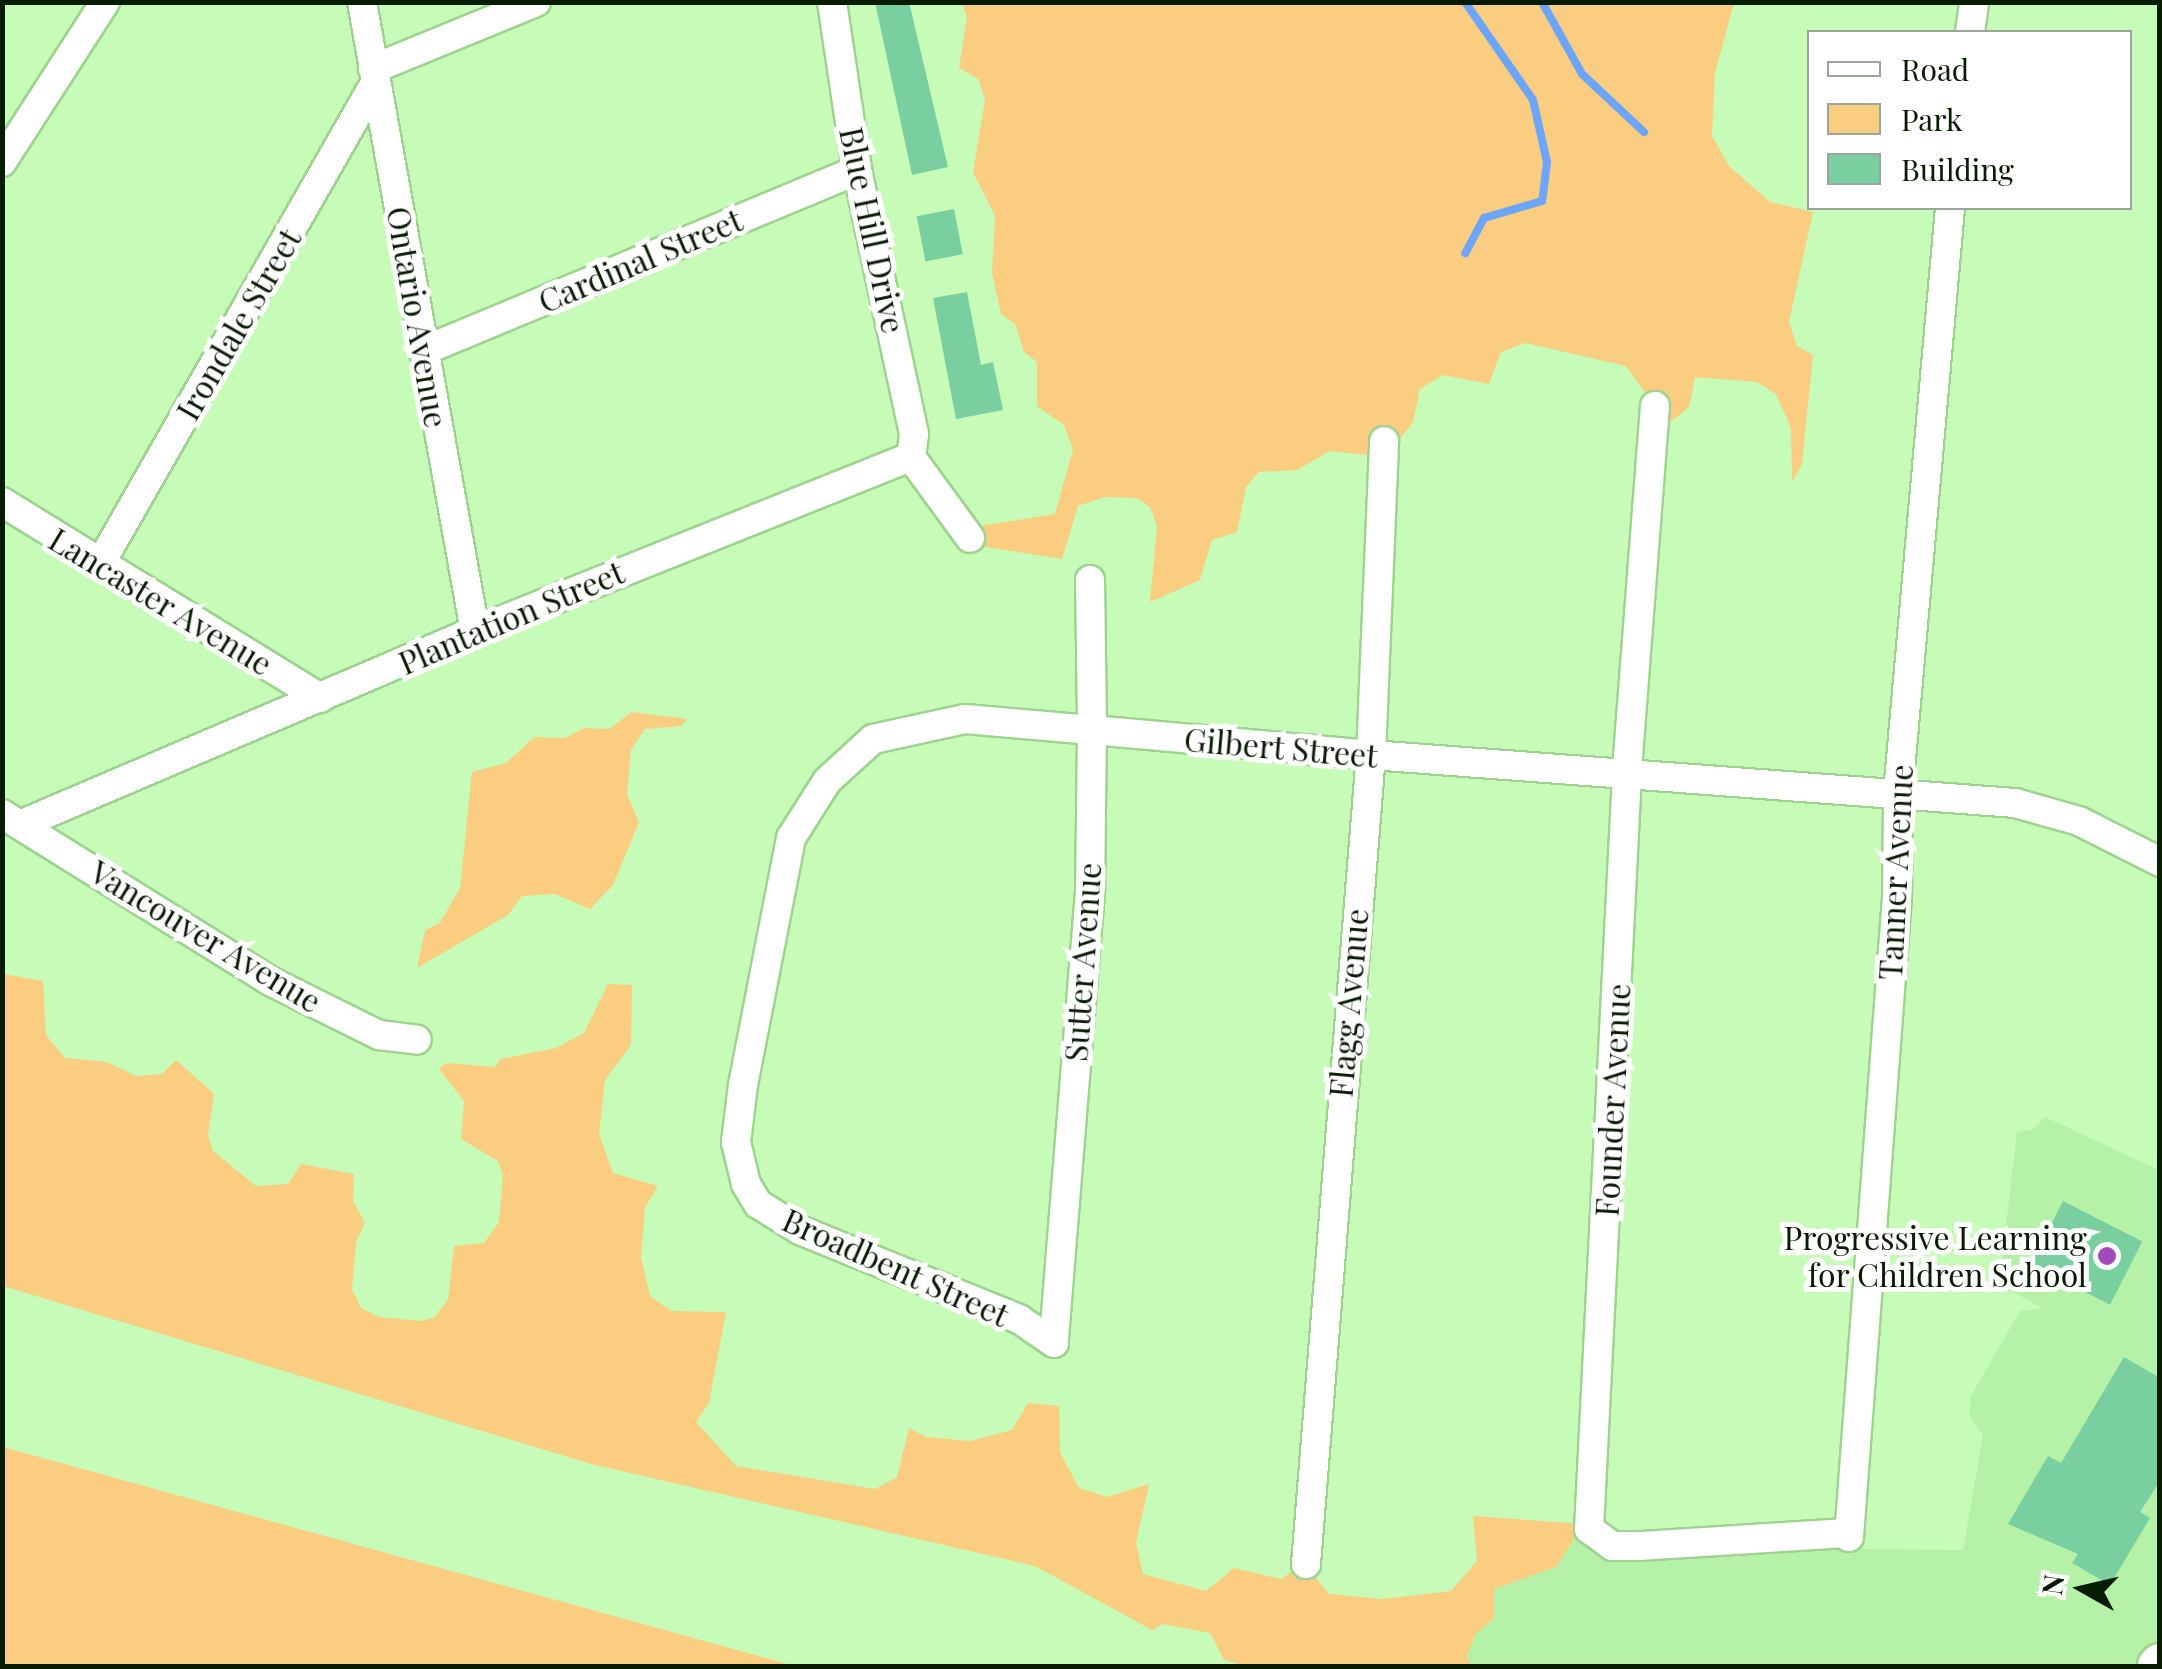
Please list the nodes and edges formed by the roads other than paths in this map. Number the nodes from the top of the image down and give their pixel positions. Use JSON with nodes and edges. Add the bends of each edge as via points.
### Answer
{"nodes":[{"id":1,"x":105,"y":2,"type":"edge"},
{"id":2,"x":362,"y":2,"type":"edge"},
{"id":3,"x":536,"y":2,"type":"edge"},
{"id":4,"x":832,"y":2,"type":"edge"},
{"id":5,"x":1974,"y":2,"type":"edge"},
{"id":6,"x":1970,"y":30,"type":"edge"},
{"id":7,"x":374,"y":76,"type":"junction"},
{"id":8,"x":3,"y":160,"type":"edge"},
{"id":9,"x":857,"y":170,"type":"junction"},
{"id":10,"x":1950,"y":210,"type":"edge"},
{"id":11,"x":423,"y":351,"type":"junction"},
{"id":12,"x":1654,"y":406,"type":"dead end"},
{"id":13,"x":1384,"y":441,"type":"dead end"},
{"id":14,"x":912,"y":457,"type":"junction"},
{"id":15,"x":2,"y":502,"type":"edge"},
{"id":16,"x":970,"y":538,"type":"dead end"},
{"id":17,"x":100,"y":564,"type":"junction"},
{"id":18,"x":1090,"y":580,"type":"dead end"},
{"id":19,"x":475,"y":631,"type":"junction"},
{"id":20,"x":320,"y":698,"type":"junction"},
{"id":21,"x":1092,"y":730,"type":"junction"},
{"id":22,"x":1371,"y":754,"type":"junction"},
{"id":23,"x":1627,"y":774,"type":"junction"},
{"id":24,"x":1898,"y":793,"type":"junction"},
{"id":25,"x":12,"y":819,"type":"edge"},
{"id":26,"x":2160,"y":862,"type":"edge"},
{"id":27,"x":418,"y":1040,"type":"dead end"},
{"id":28,"x":746,"y":1184,"type":"joint"},
{"id":29,"x":1054,"y":1343,"type":"joint"},
{"id":30,"x":1849,"y":1535,"type":"joint"},
{"id":31,"x":1306,"y":1564,"type":"dead end"}],
"edges":[{"from":1,"to":8,"type":"street"},
{"from":2,"to":7,"type":"street","name":"Ontario Avenue"},
{"from":3,"to":7,"type":"street"},
{"from":4,"to":9,"type":"street","name":"Blue Hill Drive"},
{"from":5,"to":6,"type":"street"},
{"from":7,"to":11,"type":"street","name":"Ontario Avenue"},
{"from":7,"to":17,"type":"street","name":"Irondale Street"},
{"from":9,"to":11,"type":"street","name":"Cardinal Street"},
{"from":9,"to":14,"type":"street","name":"Blue Hill Drive","via":[[914,434]]},
{"from":10,"to":24,"type":"street","name":"Tanner Avenue"},
{"from":11,"to":19,"type":"street","name":"Ontario Avenue"},
{"from":12,"to":23,"type":"street","name":"Founder Avenue"},
{"from":13,"to":22,"type":"street","name":"Flagg Avenue"},
{"from":14,"to":16,"type":"street"},
{"from":14,"to":19,"type":"street","name":"Plantation Street"},
{"from":15,"to":17,"type":"street","name":"Lancaster Avenue"},
{"from":17,"to":20,"type":"street","name":"Lancaster Avenue"},
{"from":18,"to":21,"type":"street","name":"Sutter Avenue"},
{"from":19,"to":20,"type":"street","name":"Plantation Street"},
{"from":20,"to":25,"type":"street","name":"Plantation Street"},
{"from":21,"to":22,"type":"street","name":"Gilbert Street"},
{"from":21,"to":28,"type":"street","name":"Gilbert Street","via":[[965,718],[916,726],[873,738],[827,782],[791,838],[743,1085],[736,1142]]},
{"from":21,"to":29,"type":"street","name":"Sutter Avenue","via":[[1090,892]]},
{"from":22,"to":23,"type":"street","name":"Gilbert Street"},
{"from":22,"to":31,"type":"street","name":"Flagg Avenue"},
{"from":23,"to":24,"type":"street","name":"Gilbert Street"},
{"from":23,"to":30,"type":"street","name":"Founder Avenue","via":[[1589,1529],[1612,1546]]},
{"from":24,"to":26,"type":"street","name":"Gilbert Street","via":[[2015,802],[2079,821]]},
{"from":24,"to":30,"type":"street","name":"Tanner Avenue","via":[[1898,897]]},
{"from":25,"to":27,"type":"street","name":"Vancouver Avenue","via":[[270,980],[379,1035]]},
{"from":28,"to":29,"type":"street","name":"Broadbent Street","via":[[758,1204],[800,1230],[1018,1320]]}]}
